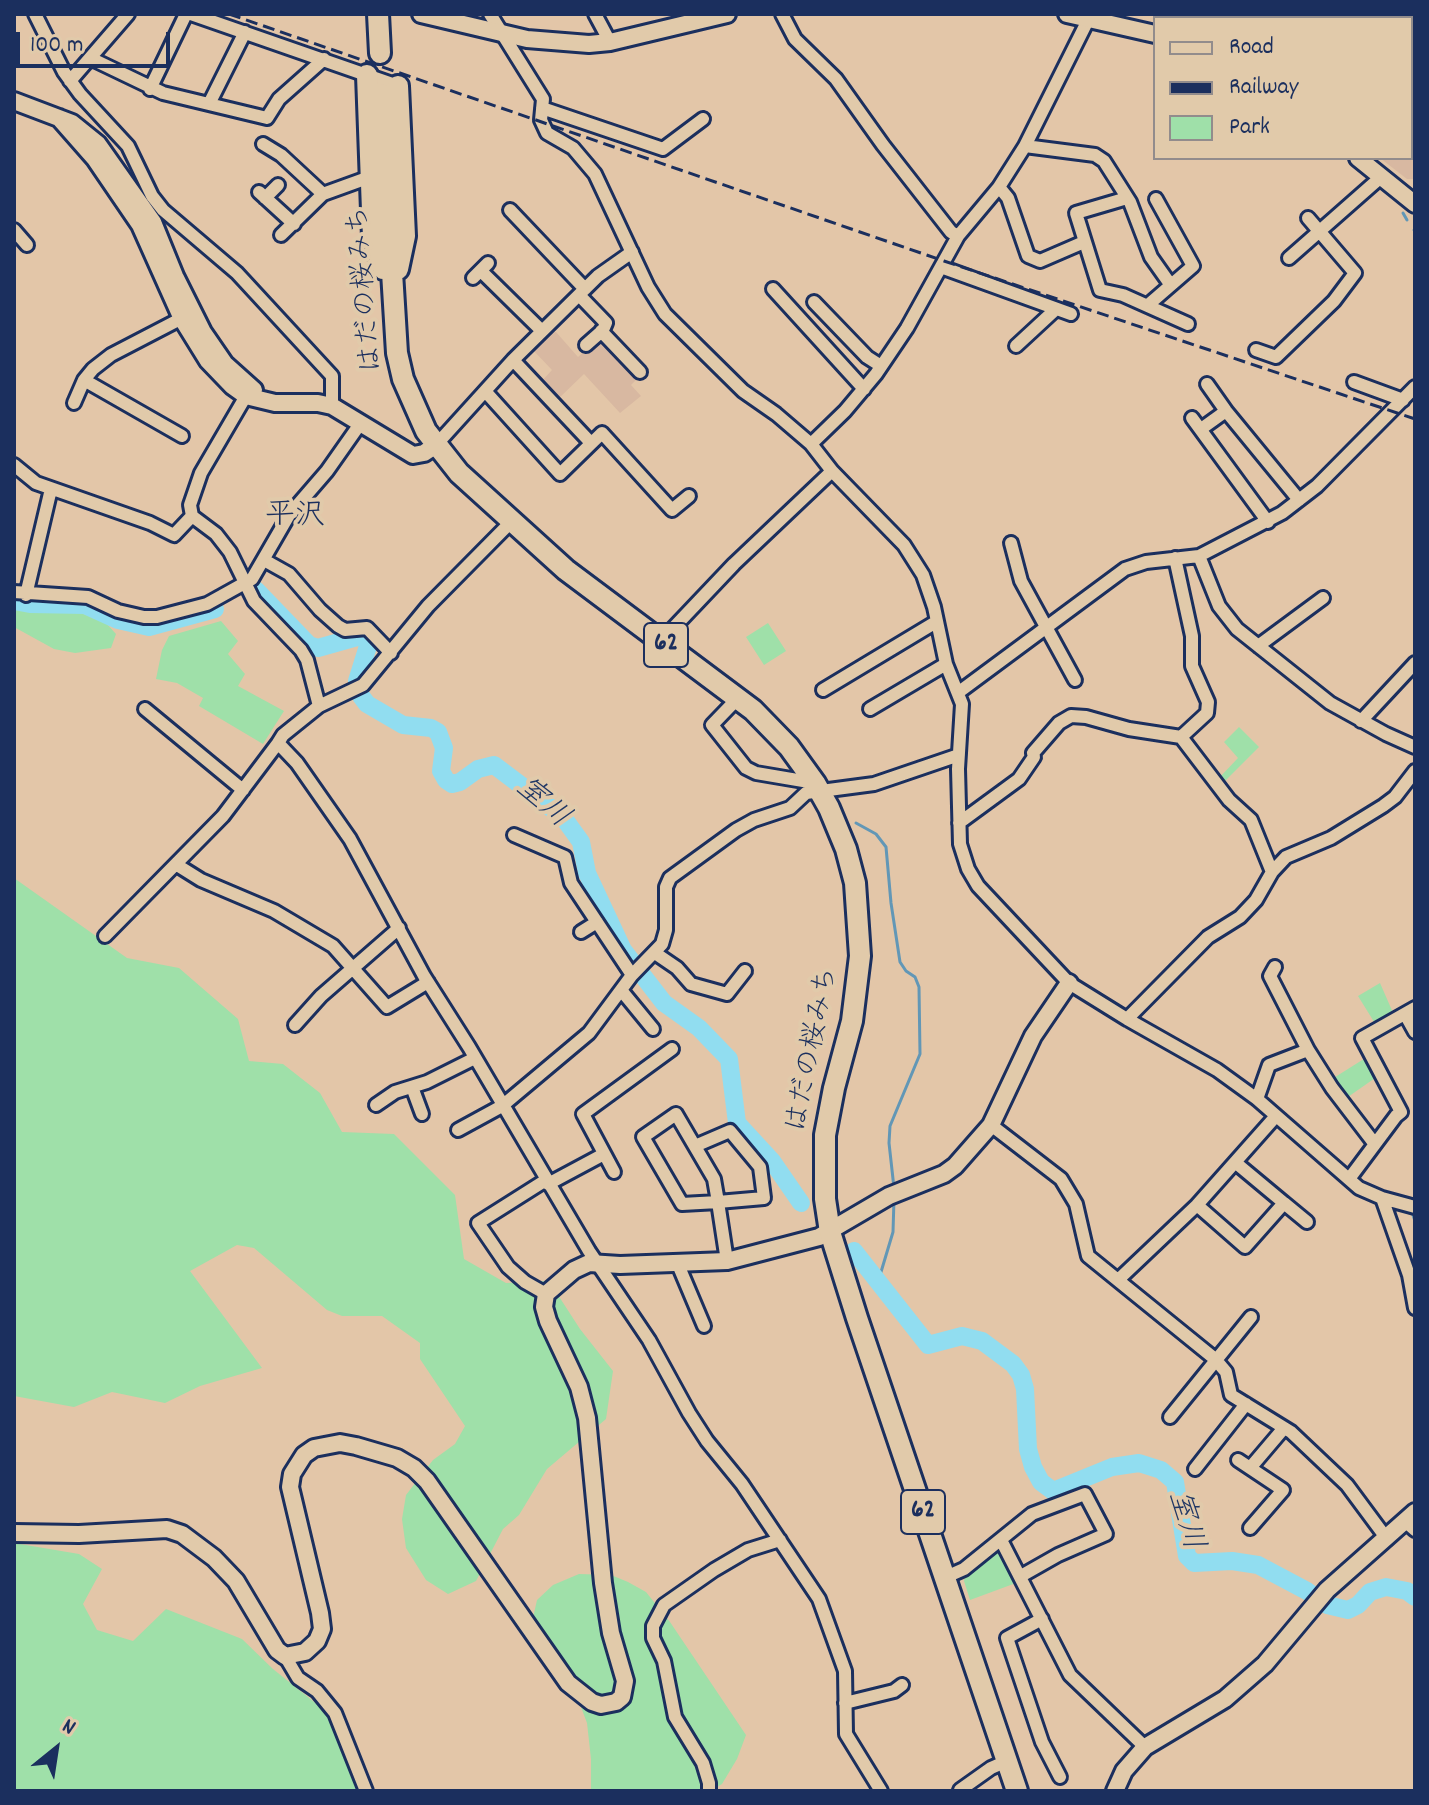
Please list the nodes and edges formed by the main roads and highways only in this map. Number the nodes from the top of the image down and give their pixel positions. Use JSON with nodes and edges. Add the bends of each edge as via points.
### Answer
{"nodes":[{"id":1,"x":378,"y":14,"type":"edge"},
{"id":2,"x":380,"y":53,"type":"dead end"},
{"id":3,"x":367,"y":75,"type":"road end"},
{"id":4,"x":390,"y":90,"type":"road end"},
{"id":5,"x":392,"y":292,"type":"junction"},
{"id":6,"x":1017,"y":1791,"type":"edge"}],
"edges":[{"from":1,"to":2,"type":"main road"},
{"from":3,"to":5,"type":"main road","via":[[373,238]]},
{"from":4,"to":5,"type":"main road","via":[[405,236]]},
{"from":5,"to":6,"type":"main road","name":"はだの桜みち","number":"62","via":[[403,379],[436,445],[459,473],[566,570],[738,698],[789,747],[817,787],[846,849],[860,927],[858,985],[825,1135],[830,1232]]}]}
